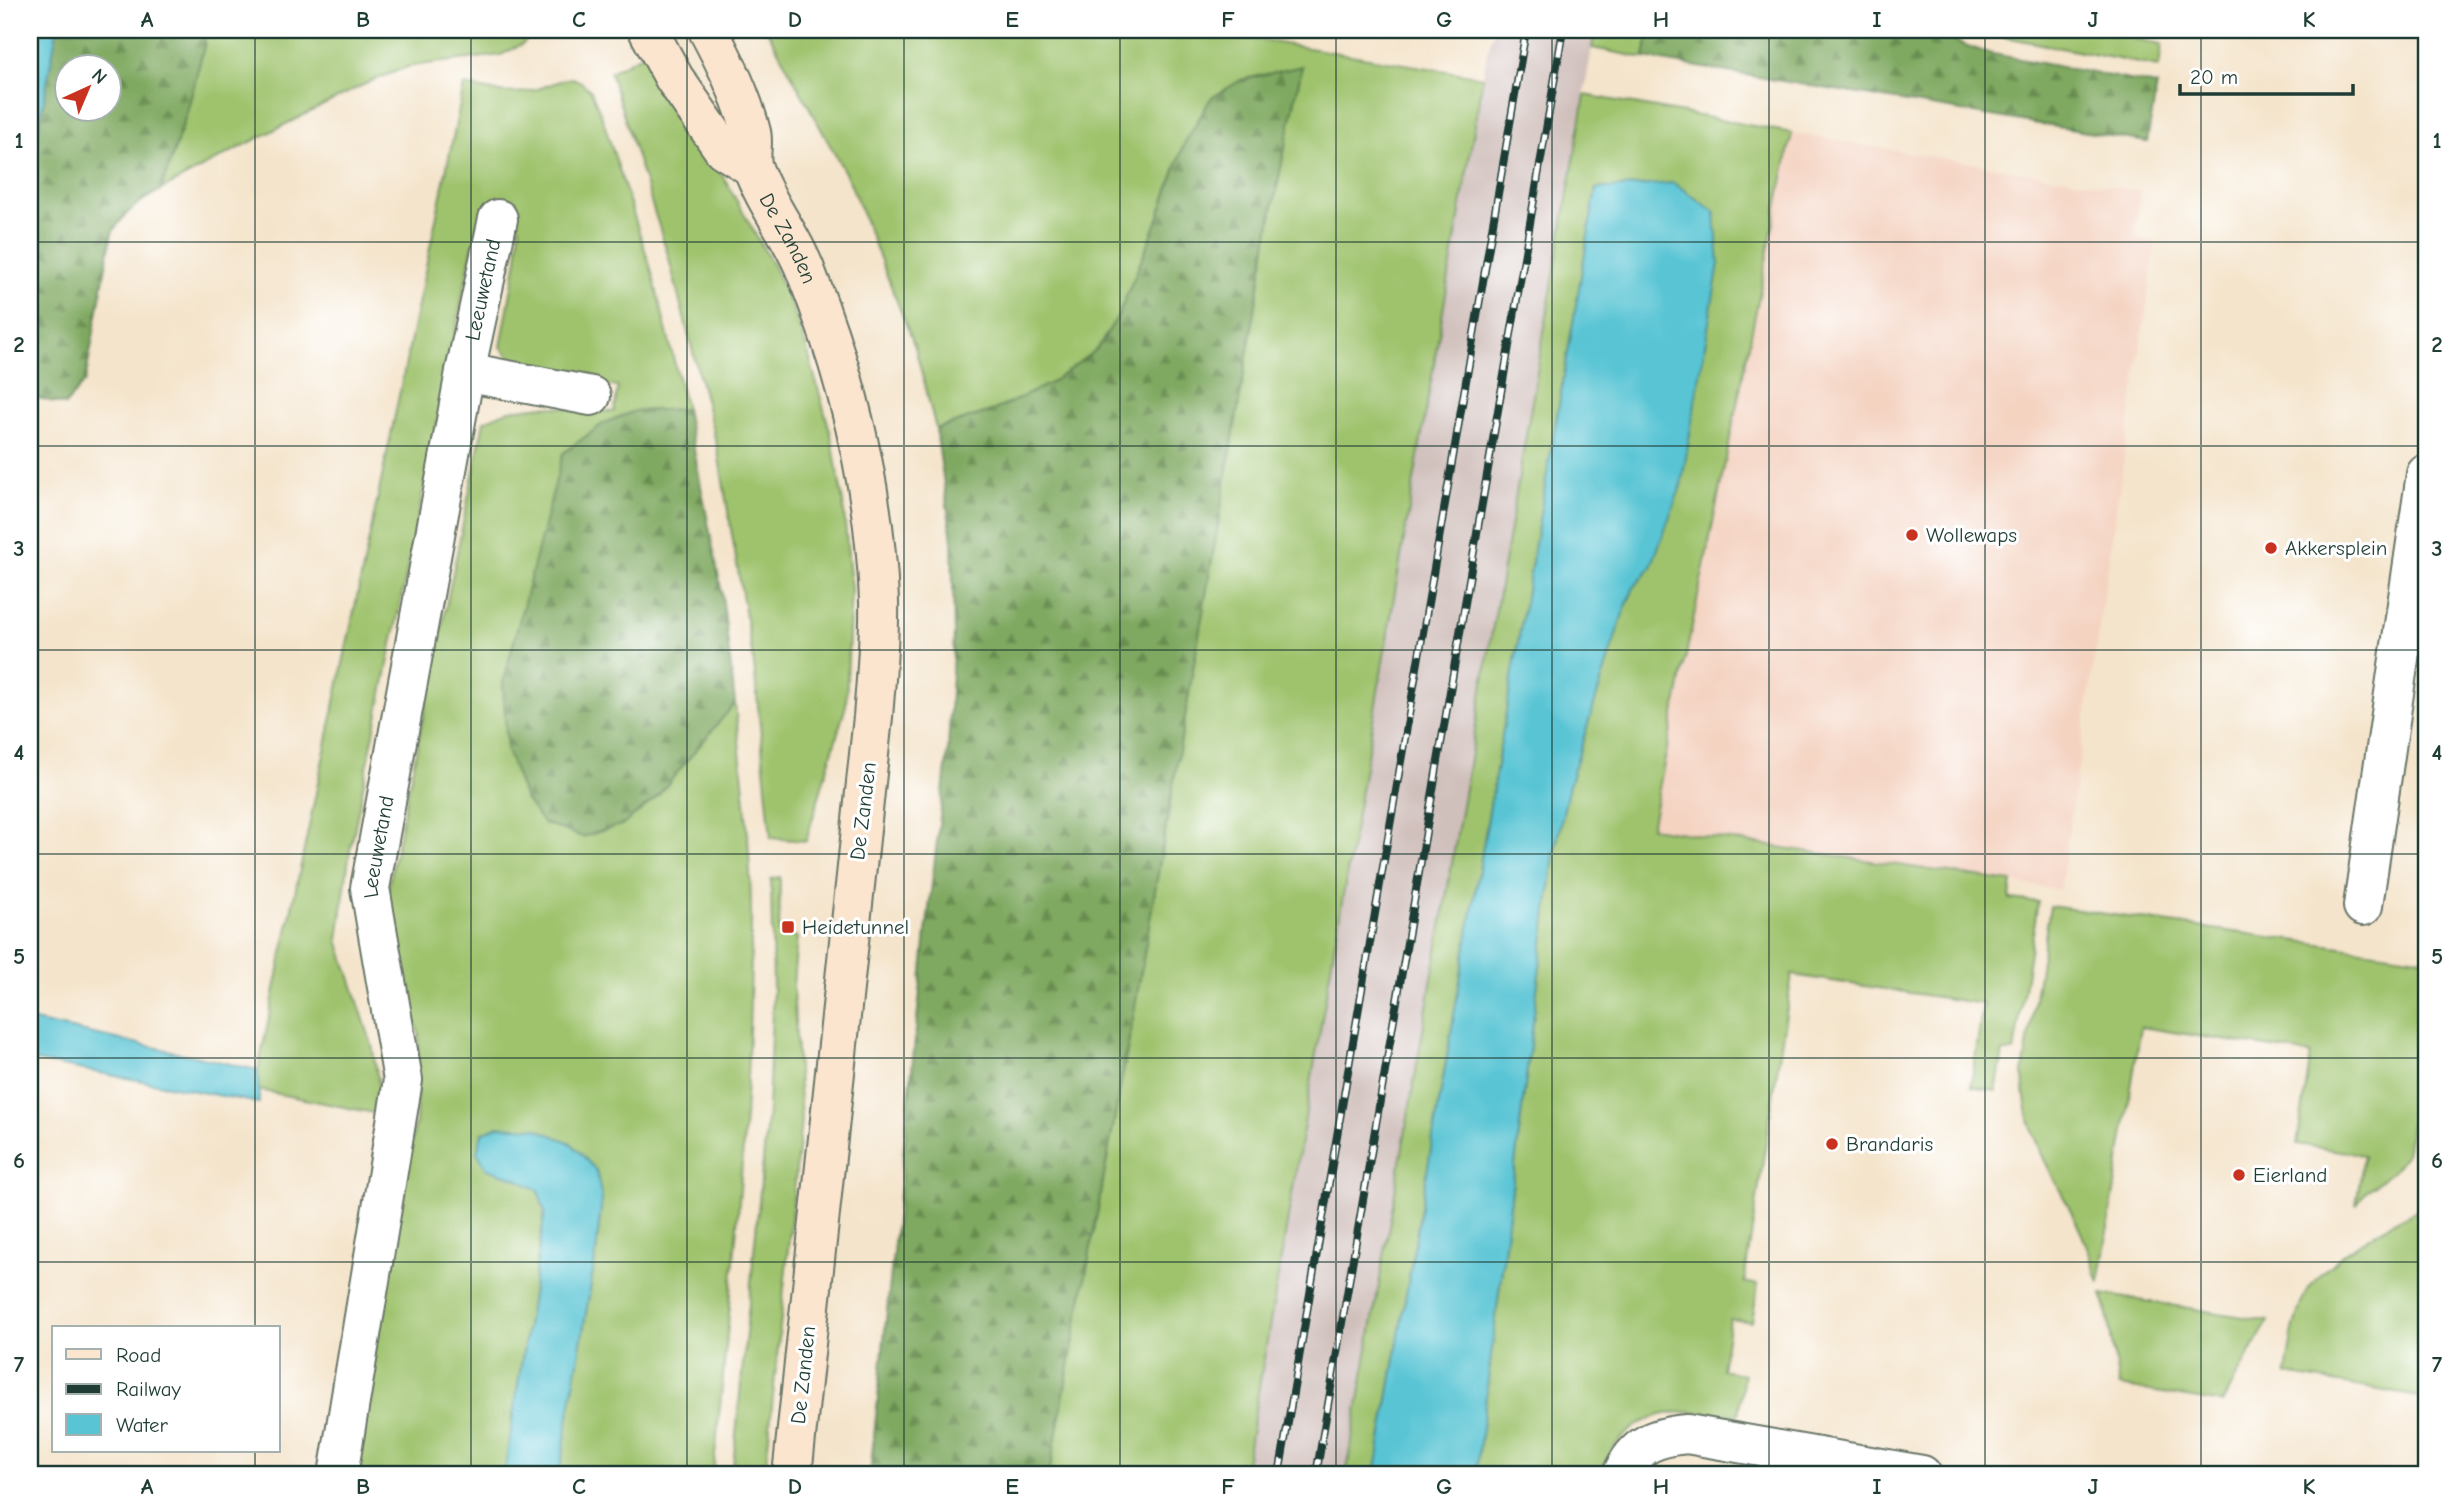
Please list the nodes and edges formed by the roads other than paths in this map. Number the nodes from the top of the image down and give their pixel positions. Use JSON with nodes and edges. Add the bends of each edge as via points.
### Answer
{"nodes":[{"id":1,"x":648,"y":30,"type":"edge"},
{"id":2,"x":708,"y":30,"type":"edge"},
{"id":3,"x":752,"y":167,"type":"junction"},
{"id":4,"x":498,"y":219,"type":"dead end"},
{"id":5,"x":465,"y":372,"type":"junction"},
{"id":6,"x":591,"y":396,"type":"dead end"},
{"id":7,"x":2426,"y":474,"type":"edge"},
{"id":8,"x":2363,"y":906,"type":"dead end"},
{"id":9,"x":338,"y":1475,"type":"edge"},
{"id":10,"x":792,"y":1475,"type":"edge"},
{"id":11,"x":1622,"y":1475,"type":"edge"},
{"id":12,"x":1922,"y":1475,"type":"edge"}],
"edges":[{"from":1,"to":3,"type":"main road","name":"De Zanden","via":[[674,78],[723,149]]},
{"from":2,"to":3,"type":"main road","name":"De Zanden","via":[[725,61],[752,134]]},
{"from":3,"to":10,"type":"main road","name":"De Zanden","via":[[805,268],[849,398],[873,521],[879,605],[873,718]]},
{"from":4,"to":5,"type":"street","name":"Leeuwetand"},
{"from":5,"to":6,"type":"street"},
{"from":5,"to":9,"type":"street","name":"Leeuwetand","via":[[370,888],[403,1080]]},
{"from":7,"to":8,"type":"street"},
{"from":11,"to":12,"type":"street","via":[[1635,1453],[1648,1444],[1662,1436],[1687,1434]]}]}
